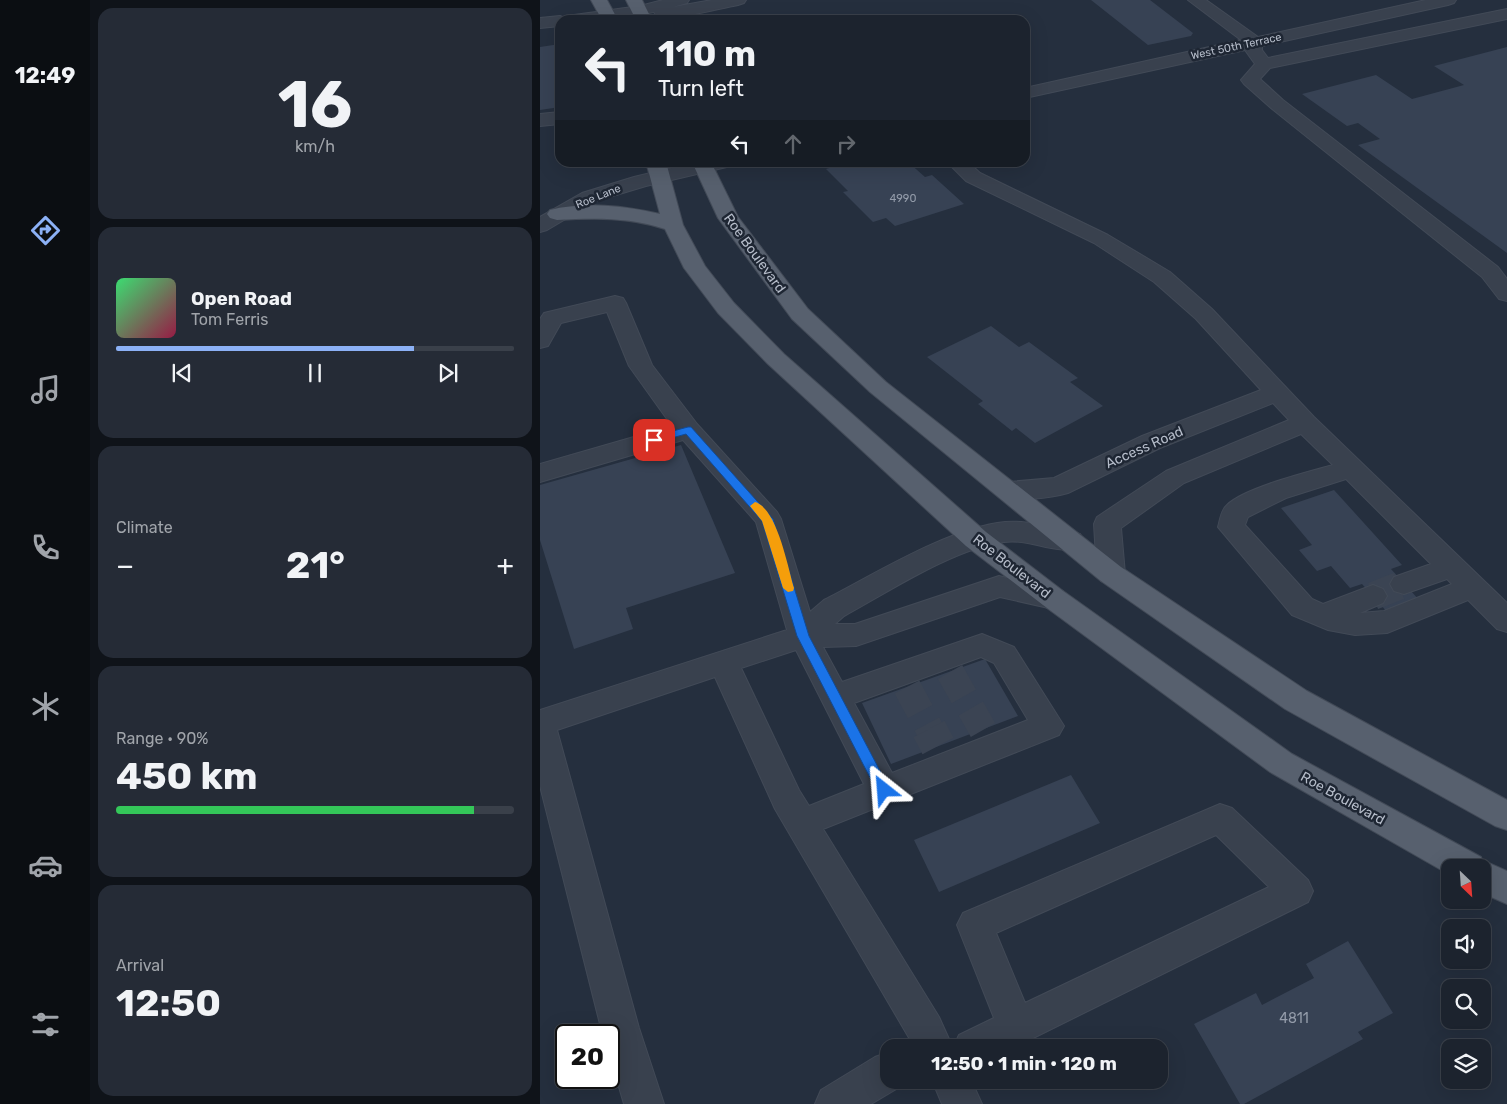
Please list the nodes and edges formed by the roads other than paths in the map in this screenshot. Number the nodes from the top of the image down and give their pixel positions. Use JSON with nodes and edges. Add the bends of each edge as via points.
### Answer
{"nodes":[{"id":1,"x":600,"y":0,"type":"edge"},
{"id":2,"x":681,"y":0,"type":"edge"},
{"id":3,"x":738,"y":0,"type":"edge"},
{"id":4,"x":1196,"y":0,"type":"edge"},
{"id":5,"x":1448,"y":0,"type":"edge"},
{"id":6,"x":640,"y":10,"type":"edge"},
{"id":7,"x":1507,"y":14,"type":"edge"},
{"id":8,"x":608,"y":15,"type":"edge"},
{"id":9,"x":621,"y":15,"type":"edge"},
{"id":10,"x":555,"y":22,"type":"edge"},
{"id":11,"x":540,"y":23,"type":"edge"},
{"id":12,"x":1254,"y":42,"type":"junction"},
{"id":13,"x":1264,"y":64,"type":"junction"},
{"id":14,"x":1030,"y":92,"type":"edge"},
{"id":15,"x":555,"y":118,"type":"edge"},
{"id":16,"x":540,"y":120,"type":"edge"},
{"id":17,"x":679,"y":167,"type":"edge"},
{"id":18,"x":710,"y":167,"type":"edge"},
{"id":19,"x":961,"y":167,"type":"edge"},
{"id":20,"x":658,"y":169,"type":"edge"},
{"id":21,"x":548,"y":220,"type":"edge"},
{"id":22,"x":673,"y":225,"type":"junction"},
{"id":23,"x":1507,"y":294,"type":"edge"},
{"id":24,"x":540,"y":341,"type":"edge"},
{"id":25,"x":1276,"y":393,"type":"junction"},
{"id":26,"x":1305,"y":423,"type":"junction"},
{"id":27,"x":688,"y":430,"type":"junction"},
{"id":28,"x":1352,"y":468,"type":"junction"},
{"id":29,"x":540,"y":473,"type":"edge"},
{"id":30,"x":1009,"y":491,"type":"junction"},
{"id":31,"x":976,"y":539,"type":"junction"},
{"id":32,"x":1070,"y":541,"type":"junction"},
{"id":33,"x":1452,"y":567,"type":"junction"},
{"id":34,"x":1111,"y":574,"type":"junction"},
{"id":35,"x":1404,"y":584,"type":"tunnel mouth"},
{"id":36,"x":1472,"y":587,"type":"junction"},
{"id":37,"x":1373,"y":596,"type":"tunnel mouth"},
{"id":38,"x":1053,"y":598,"type":"junction"},
{"id":39,"x":1322,"y":616,"type":"junction"},
{"id":40,"x":1507,"y":621,"type":"edge"},
{"id":41,"x":803,"y":636,"type":"junction"},
{"id":42,"x":724,"y":663,"type":"junction"},
{"id":43,"x":835,"y":698,"type":"junction"},
{"id":44,"x":540,"y":724,"type":"edge"},
{"id":45,"x":884,"y":790,"type":"junction"},
{"id":46,"x":1507,"y":816,"type":"edge"},
{"id":47,"x":802,"y":823,"type":"junction"},
{"id":48,"x":1452,"y":859,"type":"edge"},
{"id":49,"x":1016,"y":1026,"type":"junction"},
{"id":50,"x":928,"y":1039,"type":"edge"},
{"id":51,"x":990,"y":1039,"type":"edge"},
{"id":52,"x":880,"y":1076,"type":"edge"},
{"id":53,"x":954,"y":1089,"type":"edge"},
{"id":54,"x":644,"y":1104,"type":"edge"},
{"id":55,"x":835,"y":1104,"type":"edge"},
{"id":56,"x":962,"y":1104,"type":"edge"}],
"edges":[{"from":1,"to":8,"type":"main road"},
{"from":2,"to":6,"type":"street"},
{"from":3,"to":6,"type":"street","via":[[674,12]]},
{"from":4,"to":12,"type":"street"},
{"from":5,"to":12,"type":"street","name":"West 50th Terrace"},
{"from":6,"to":9,"type":"street"},
{"from":7,"to":13,"type":"street"},
{"from":10,"to":11,"type":"street"},
{"from":12,"to":13,"type":"street","via":[[1253,51]]},
{"from":12,"to":14,"type":"street","name":"West 50th Terrace"},
{"from":13,"to":23,"type":"street","via":[[1250,80],[1490,272]]},
{"from":15,"to":16,"type":"street"},
{"from":17,"to":20,"type":"street","name":"Roe Lane"},
{"from":18,"to":30,"type":"main road","name":"Roe Boulevard","via":[[712,188],[728,218],[800,314],[878,387]]},
{"from":19,"to":25,"type":"street","via":[[973,178],[1101,239],[1162,277],[1204,314]]},
{"from":20,"to":21,"type":"street","name":"Roe Lane","via":[[588,197]]},
{"from":20,"to":22,"type":"main road","name":"Roe Boulevard"},
{"from":21,"to":22,"type":"main road","via":[[596,212],[638,213]]},
{"from":22,"to":31,"type":"main road","name":"Roe Boulevard","via":[[695,268],[726,308],[776,359]]},
{"from":24,"to":27,"type":"street","via":[[552,318],[616,303],[640,366]]},
{"from":25,"to":26,"type":"street"},
{"from":25,"to":30,"type":"street","name":"Access Road","via":[[1151,442],[1059,487]]},
{"from":26,"to":28,"type":"street"},
{"from":26,"to":34,"type":"street","via":[[1175,477],[1107,524]]},
{"from":27,"to":29,"type":"street"},
{"from":27,"to":41,"type":"street","via":[[768,519]]},
{"from":28,"to":33,"type":"street"},
{"from":28,"to":39,"type":"street","via":[[1252,501],[1236,512],[1231,527],[1302,606]]},
{"from":30,"to":32,"type":"main road","name":"Roe Boulevard"},
{"from":31,"to":32,"type":"street","via":[[1005,532]]},
{"from":31,"to":38,"type":"main road","name":"Roe Boulevard"},
{"from":31,"to":41,"type":"street","via":[[941,552],[834,608]]},
{"from":32,"to":34,"type":"main road","name":"Roe Boulevard"},
{"from":33,"to":35,"type":"street"},
{"from":33,"to":36,"type":"street"},
{"from":34,"to":46,"type":"main road","name":"Roe Boulevard","via":[[1296,700]]},
{"from":36,"to":39,"type":"street","via":[[1387,622],[1355,624]]},
{"from":36,"to":40,"type":"street"},
{"from":37,"to":39,"type":"street"},
{"from":38,"to":41,"type":"street","via":[[999,586],[856,635]]},
{"from":38,"to":48,"type":"main road","name":"Roe Boulevard","via":[[1281,763]]},
{"from":41,"to":42,"type":"street"},
{"from":41,"to":43,"type":"street"},
{"from":42,"to":44,"type":"street"},
{"from":42,"to":47,"type":"street","via":[[787,799]]},
{"from":43,"to":45,"type":"street"},
{"from":43,"to":45,"type":"street","via":[[904,681],[947,665],[982,645],[1004,655],[1048,726],[988,739],[944,756]]},
{"from":44,"to":54,"type":"street","via":[[620,1028]]},
{"from":45,"to":47,"type":"street"},
{"from":47,"to":50,"type":"street"},
{"from":49,"to":49,"type":"street","via":[[1025,1022],[1296,891],[1220,818],[975,925]]},
{"from":49,"to":51,"type":"street"},
{"from":52,"to":55,"type":"street"},
{"from":53,"to":56,"type":"street"}]}
